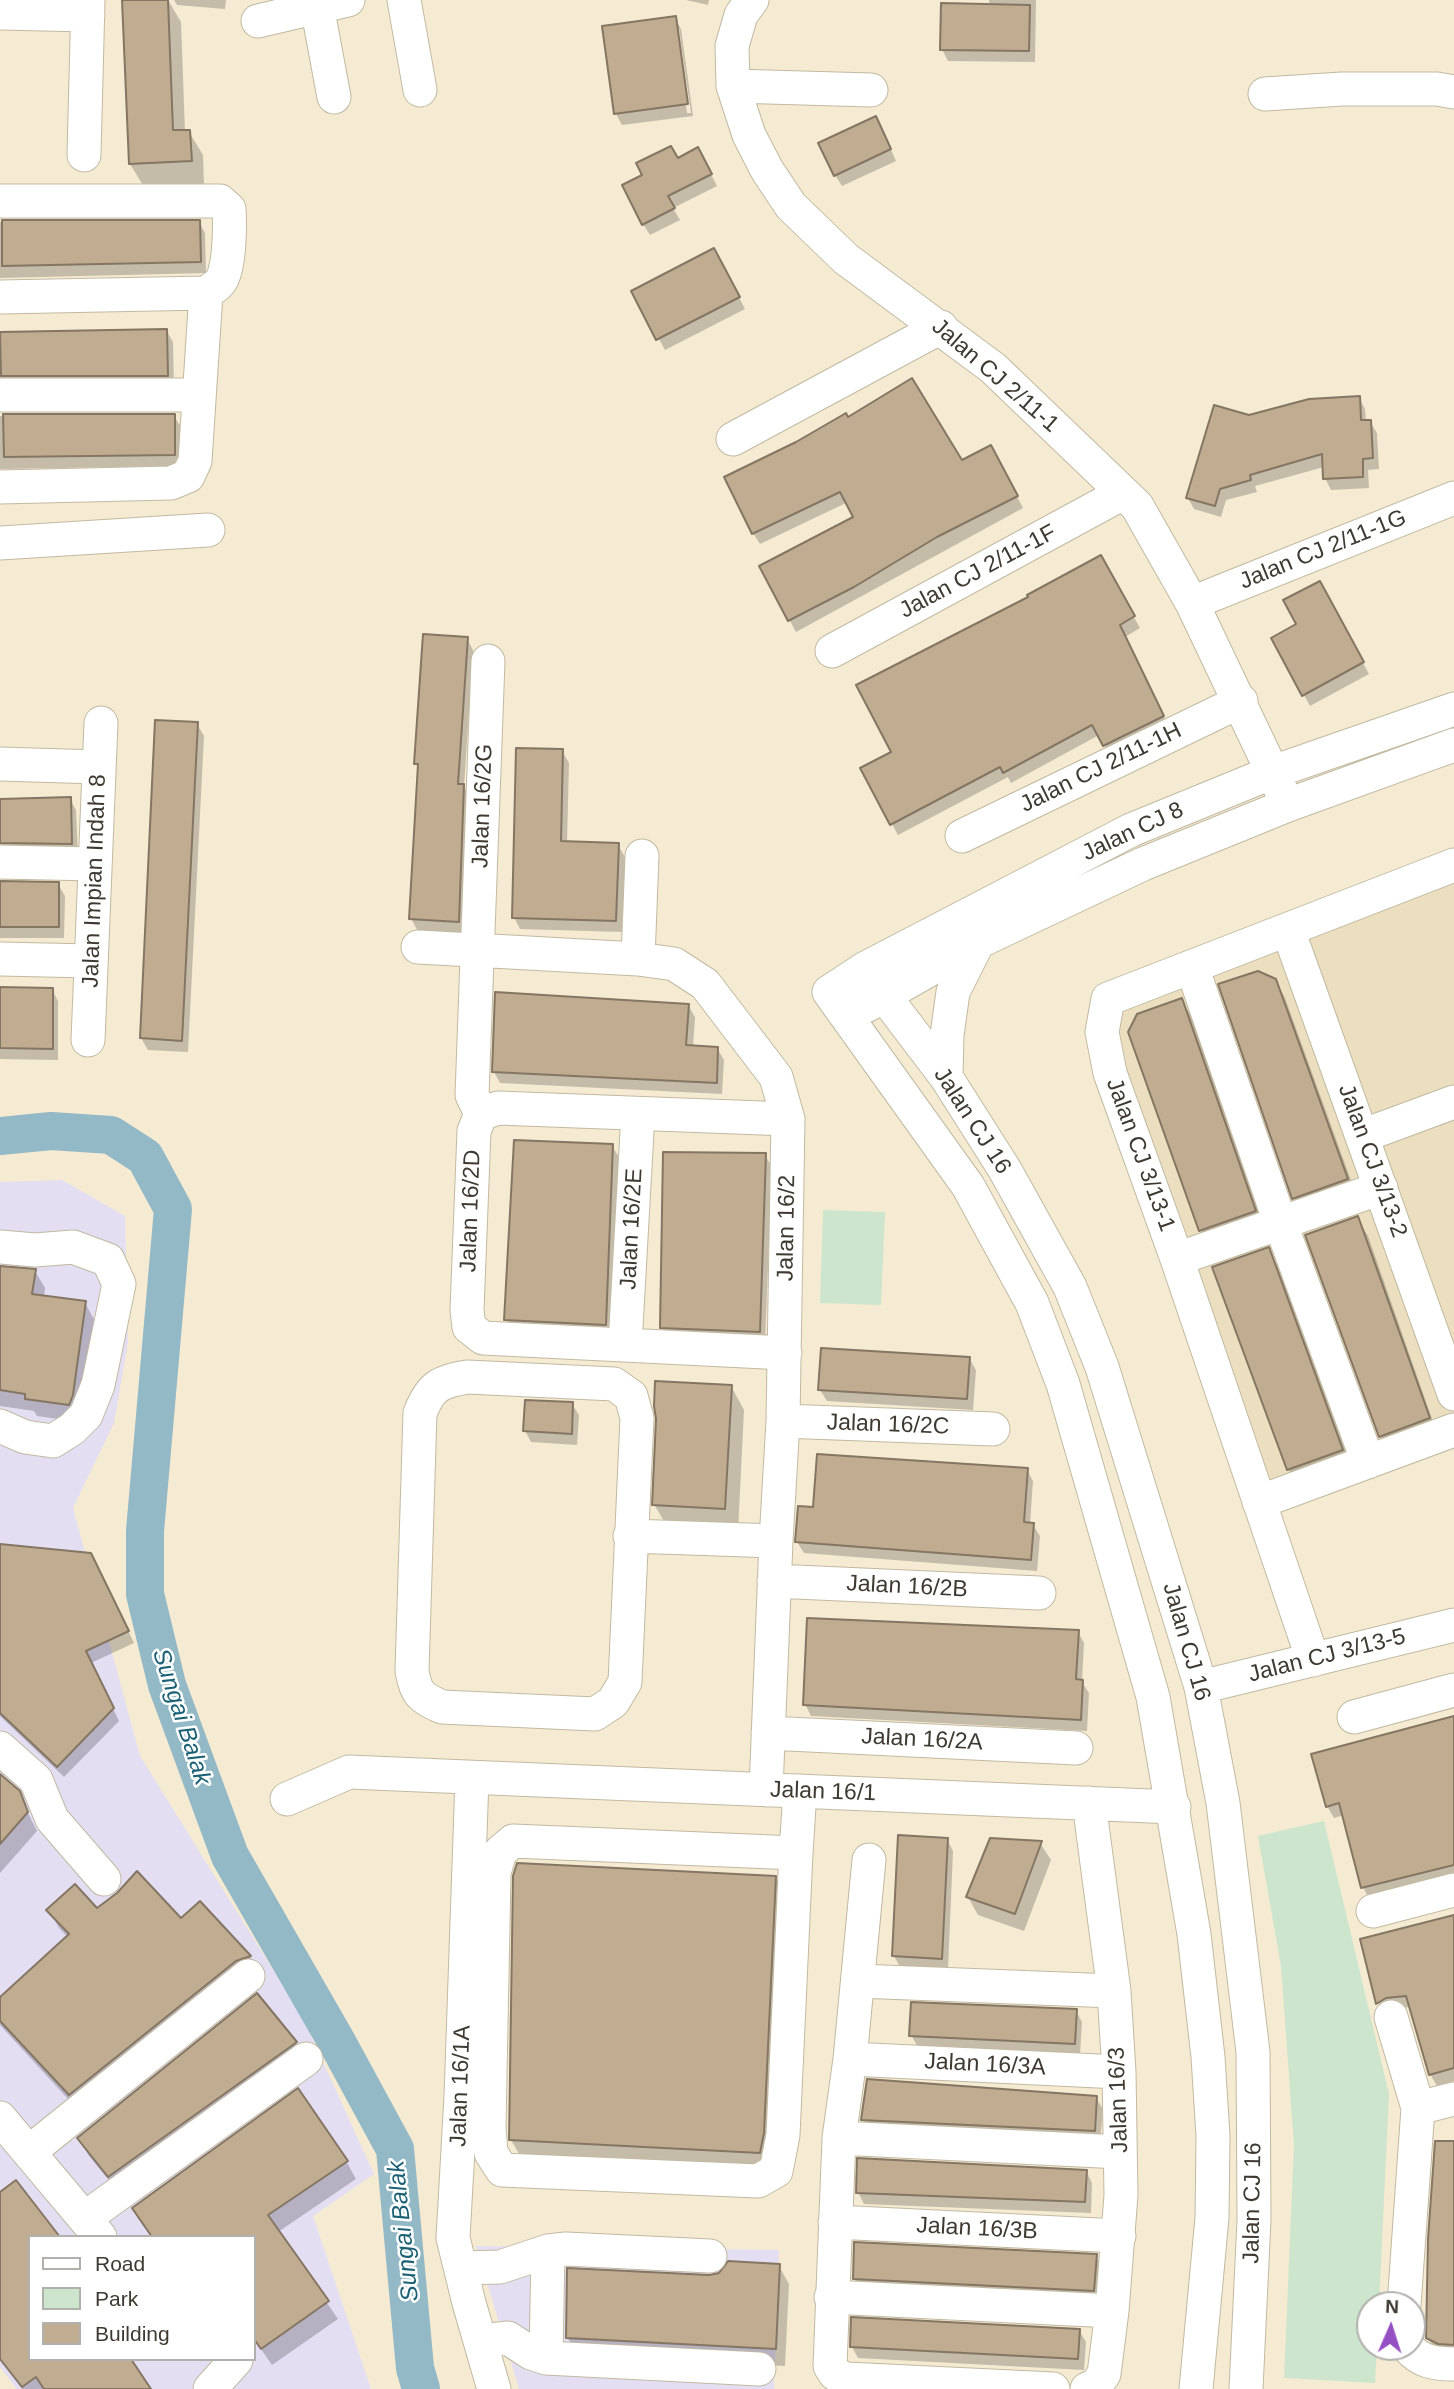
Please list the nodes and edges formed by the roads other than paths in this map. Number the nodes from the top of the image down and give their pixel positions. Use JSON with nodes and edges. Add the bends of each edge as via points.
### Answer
{"nodes":[{"id":1,"x":404,"y":0,"type":"edge"},
{"id":2,"x":752,"y":0,"type":"edge"},
{"id":3,"x":332,"y":3,"type":"edge"},
{"id":4,"x":88,"y":7,"type":"edge"},
{"id":5,"x":0,"y":13,"type":"edge"},
{"id":6,"x":258,"y":21,"type":"dead end"},
{"id":7,"x":733,"y":86,"type":"junction"},
{"id":8,"x":420,"y":90,"type":"dead end"},
{"id":9,"x":872,"y":90,"type":"dead end"},
{"id":10,"x":1454,"y":92,"type":"edge"},
{"id":11,"x":1265,"y":94,"type":"dead end"},
{"id":12,"x":334,"y":97,"type":"dead end"},
{"id":13,"x":84,"y":155,"type":"dead end"},
{"id":14,"x":0,"y":201,"type":"edge"},
{"id":15,"x":206,"y":292,"type":"junction"},
{"id":16,"x":0,"y":297,"type":"edge"},
{"id":17,"x":942,"y":327,"type":"junction"},
{"id":18,"x":0,"y":395,"type":"edge"},
{"id":19,"x":198,"y":395,"type":"junction"},
{"id":20,"x":733,"y":439,"type":"dead end"},
{"id":21,"x":0,"y":486,"type":"edge"},
{"id":22,"x":1124,"y":493,"type":"junction"},
{"id":23,"x":1454,"y":498,"type":"edge"},
{"id":24,"x":208,"y":530,"type":"dead end"},
{"id":25,"x":0,"y":543,"type":"edge"},
{"id":26,"x":1192,"y":603,"type":"junction"},
{"id":27,"x":832,"y":651,"type":"dead end"},
{"id":28,"x":488,"y":661,"type":"dead end"},
{"id":29,"x":1241,"y":701,"type":"junction"},
{"id":30,"x":1454,"y":709,"type":"edge"},
{"id":31,"x":102,"y":723,"type":"dead end"},
{"id":32,"x":1454,"y":746,"type":"edge"},
{"id":33,"x":0,"y":764,"type":"edge"},
{"id":34,"x":99,"y":767,"type":"junction"},
{"id":35,"x":1273,"y":772,"type":"junction"},
{"id":36,"x":1288,"y":805,"type":"junction"},
{"id":37,"x":962,"y":836,"type":"dead end"},
{"id":38,"x":642,"y":856,"type":"dead end"},
{"id":39,"x":0,"y":862,"type":"edge"},
{"id":40,"x":96,"y":864,"type":"junction"},
{"id":41,"x":1454,"y":865,"type":"edge"},
{"id":42,"x":1288,"y":930,"type":"junction"},
{"id":43,"x":978,"y":942,"type":"junction"},
{"id":44,"x":418,"y":947,"type":"dead end"},
{"id":45,"x":477,"y":951,"type":"junction"},
{"id":46,"x":0,"y":959,"type":"edge"},
{"id":47,"x":638,"y":959,"type":"junction"},
{"id":48,"x":91,"y":961,"type":"junction"},
{"id":49,"x":1192,"y":967,"type":"junction"},
{"id":50,"x":873,"y":982,"type":"junction"},
{"id":51,"x":839,"y":1005,"type":"joint"},
{"id":52,"x":88,"y":1040,"type":"dead end"},
{"id":53,"x":946,"y":1077,"type":"junction"},
{"id":54,"x":1454,"y":1102,"type":"edge"},
{"id":55,"x":489,"y":1111,"type":"junction"},
{"id":56,"x":638,"y":1114,"type":"junction"},
{"id":57,"x":788,"y":1119,"type":"junction"},
{"id":58,"x":1363,"y":1136,"type":"junction"},
{"id":59,"x":1381,"y":1188,"type":"junction"},
{"id":60,"x":1280,"y":1222,"type":"junction"},
{"id":61,"x":0,"y":1247,"type":"edge"},
{"id":62,"x":1177,"y":1259,"type":"junction"},
{"id":63,"x":625,"y":1345,"type":"junction"},
{"id":64,"x":785,"y":1353,"type":"junction"},
{"id":65,"x":1448,"y":1355,"type":"edge"},
{"id":66,"x":1454,"y":1394,"type":"edge"},
{"id":67,"x":783,"y":1421,"type":"junction"},
{"id":68,"x":0,"y":1426,"type":"edge"},
{"id":69,"x":993,"y":1429,"type":"dead end"},
{"id":70,"x":1454,"y":1430,"type":"edge"},
{"id":71,"x":1368,"y":1462,"type":"junction"},
{"id":72,"x":1259,"y":1502,"type":"junction"},
{"id":73,"x":630,"y":1536,"type":"junction"},
{"id":74,"x":775,"y":1541,"type":"junction"},
{"id":75,"x":774,"y":1581,"type":"junction"},
{"id":76,"x":1039,"y":1593,"type":"dead end"},
{"id":77,"x":1454,"y":1625,"type":"edge"},
{"id":78,"x":1313,"y":1660,"type":"junction"},
{"id":79,"x":1201,"y":1687,"type":"junction"},
{"id":80,"x":1454,"y":1690,"type":"edge"},
{"id":81,"x":1354,"y":1717,"type":"dead end"},
{"id":82,"x":768,"y":1733,"type":"junction"},
{"id":83,"x":0,"y":1748,"type":"edge"},
{"id":84,"x":1076,"y":1748,"type":"dead end"},
{"id":85,"x":472,"y":1778,"type":"junction"},
{"id":86,"x":766,"y":1790,"type":"junction"},
{"id":87,"x":800,"y":1791,"type":"junction"},
{"id":88,"x":287,"y":1799,"type":"dead end"},
{"id":89,"x":1089,"y":1803,"type":"junction"},
{"id":90,"x":1174,"y":1807,"type":"junction"},
{"id":91,"x":796,"y":1853,"type":"junction"},
{"id":92,"x":869,"y":1860,"type":"dead end"},
{"id":93,"x":104,"y":1879,"type":"dead end"},
{"id":94,"x":1454,"y":1890,"type":"edge"},
{"id":95,"x":1373,"y":1911,"type":"dead end"},
{"id":96,"x":248,"y":1976,"type":"dead end"},
{"id":97,"x":858,"y":1981,"type":"junction"},
{"id":98,"x":1114,"y":1991,"type":"junction"},
{"id":99,"x":1391,"y":2017,"type":"dead end"},
{"id":100,"x":306,"y":2059,"type":"dead end"},
{"id":101,"x":850,"y":2059,"type":"junction"},
{"id":102,"x":1119,"y":2072,"type":"junction"},
{"id":103,"x":1454,"y":2099,"type":"edge"},
{"id":104,"x":1418,"y":2108,"type":"junction"},
{"id":105,"x":0,"y":2118,"type":"edge"},
{"id":106,"x":839,"y":2138,"type":"junction"},
{"id":107,"x":29,"y":2152,"type":"junction"},
{"id":108,"x":1120,"y":2152,"type":"junction"},
{"id":109,"x":835,"y":2222,"type":"junction"},
{"id":110,"x":93,"y":2227,"type":"edge"},
{"id":111,"x":1119,"y":2236,"type":"junction"},
{"id":112,"x":548,"y":2250,"type":"junction"},
{"id":113,"x":710,"y":2256,"type":"dead end"},
{"id":114,"x":461,"y":2268,"type":"junction"},
{"id":115,"x":1405,"y":2291,"type":"edge"},
{"id":116,"x":831,"y":2297,"type":"junction"},
{"id":117,"x":1112,"y":2311,"type":"junction"},
{"id":118,"x":480,"y":2341,"type":"junction"},
{"id":119,"x":546,"y":2358,"type":"junction"},
{"id":120,"x":1426,"y":2360,"type":"edge"},
{"id":121,"x":235,"y":2361,"type":"edge"},
{"id":122,"x":1454,"y":2364,"type":"edge"},
{"id":123,"x":759,"y":2369,"type":"dead end"},
{"id":124,"x":210,"y":2389,"type":"edge"},
{"id":125,"x":494,"y":2389,"type":"edge"},
{"id":126,"x":1053,"y":2389,"type":"edge"},
{"id":127,"x":1087,"y":2389,"type":"edge"},
{"id":128,"x":1196,"y":2389,"type":"edge"},
{"id":129,"x":1246,"y":2389,"type":"edge"}],
"edges":[{"from":1,"to":8,"type":"street"},
{"from":2,"to":7,"type":"street","name":"Jalan CJ 2/11-1","via":[[741,15],[732,46]]},
{"from":3,"to":6,"type":"street"},
{"from":3,"to":12,"type":"street"},
{"from":4,"to":5,"type":"street"},
{"from":4,"to":13,"type":"street"},
{"from":7,"to":9,"type":"street"},
{"from":7,"to":17,"type":"street","name":"Jalan CJ 2/11-1","via":[[749,135],[791,206],[846,259]]},
{"from":10,"to":11,"type":"street","via":[[1342,89]]},
{"from":14,"to":15,"type":"street","via":[[220,201],[229,209],[225,268],[221,282]]},
{"from":15,"to":16,"type":"street"},
{"from":15,"to":19,"type":"street"},
{"from":17,"to":20,"type":"street"},
{"from":17,"to":22,"type":"street","name":"Jalan CJ 2/11-1","via":[[993,368]]},
{"from":18,"to":19,"type":"street"},
{"from":19,"to":21,"type":"street","via":[[195,461],[188,476],[171,483]]},
{"from":22,"to":26,"type":"street","name":"Jalan CJ 2/11-1","via":[[1137,506]]},
{"from":22,"to":27,"type":"street","name":"Jalan CJ 2/11-1F"},
{"from":23,"to":26,"type":"street","name":"Jalan CJ 2/11-1G"},
{"from":24,"to":25,"type":"street"},
{"from":26,"to":29,"type":"street","name":"Jalan CJ 2/11-1"},
{"from":28,"to":45,"type":"street","name":"Jalan 16/2G"},
{"from":29,"to":35,"type":"street","name":"Jalan CJ 2/11-1"},
{"from":29,"to":37,"type":"street","name":"Jalan CJ 2/11-1H"},
{"from":30,"to":35,"type":"street","name":"Jalan CJ 8"},
{"from":31,"to":34,"type":"street","name":"Jalan Impian Indah 8"},
{"from":32,"to":36,"type":"street","name":"Jalan CJ 8"},
{"from":33,"to":34,"type":"street"},
{"from":34,"to":40,"type":"street","name":"Jalan Impian Indah 8"},
{"from":35,"to":36,"type":"street","name":"Jalan CJ 2/11-1"},
{"from":35,"to":50,"type":"street","name":"Jalan CJ 8","via":[[1131,830]]},
{"from":36,"to":43,"type":"street","name":"Jalan CJ 8","via":[[1143,864]]},
{"from":38,"to":47,"type":"street"},
{"from":39,"to":40,"type":"street"},
{"from":40,"to":48,"type":"street","name":"Jalan Impian Indah 8"},
{"from":41,"to":42,"type":"street","name":"Jalan CJ 3/13-1"},
{"from":42,"to":49,"type":"street","name":"Jalan CJ 3/13-1"},
{"from":42,"to":58,"type":"street","name":"Jalan CJ 3/13-2"},
{"from":43,"to":50,"type":"street","name":"Jalan CJ 8"},
{"from":43,"to":53,"type":"street","via":[[953,992]]},
{"from":44,"to":45,"type":"street","name":"Jalan 16/2"},
{"from":45,"to":47,"type":"street","name":"Jalan 16/2"},
{"from":45,"to":55,"type":"street","name":"Jalan 16/2G","via":[[472,1095]]},
{"from":46,"to":48,"type":"street"},
{"from":47,"to":57,"type":"street","name":"Jalan 16/2","via":[[674,964],[705,984],[776,1077]]},
{"from":48,"to":52,"type":"street","name":"Jalan Impian Indah 8"},
{"from":49,"to":60,"type":"street"},
{"from":49,"to":62,"type":"street","name":"Jalan CJ 3/13-1","via":[[1108,999],[1102,1032],[1110,1073]]},
{"from":50,"to":51,"type":"street","name":"Jalan CJ 8"},
{"from":50,"to":53,"type":"street","name":"Jalan CJ 16"},
{"from":51,"to":90,"type":"street","name":"Jalan CJ 16","via":[[968,1186],[1032,1303],[1063,1384],[1153,1697]]},
{"from":53,"to":79,"type":"street","name":"Jalan CJ 16","via":[[1006,1170],[1070,1287],[1102,1367]]},
{"from":54,"to":58,"type":"street"},
{"from":55,"to":56,"type":"street"},
{"from":55,"to":63,"type":"street","name":"Jalan 16/2D","via":[[474,1130],[469,1327],[483,1338]]},
{"from":56,"to":57,"type":"street"},
{"from":56,"to":63,"type":"street","name":"Jalan 16/2E"},
{"from":57,"to":64,"type":"street","name":"Jalan 16/2"},
{"from":58,"to":59,"type":"street","name":"Jalan CJ 3/13-2"},
{"from":59,"to":60,"type":"street"},
{"from":59,"to":65,"type":"street","name":"Jalan CJ 3/13-2"},
{"from":60,"to":62,"type":"street"},
{"from":60,"to":71,"type":"street"},
{"from":61,"to":68,"type":"street","via":[[72,1247],[108,1260],[119,1284],[98,1385],[86,1415],[53,1441],[24,1437]]},
{"from":62,"to":72,"type":"street","name":"Jalan CJ 3/13-1"},
{"from":63,"to":64,"type":"street"},
{"from":64,"to":67,"type":"street","name":"Jalan 16/2"},
{"from":65,"to":66,"type":"street","name":"Jalan CJ 3/13-2"},
{"from":67,"to":69,"type":"street","name":"Jalan 16/2C"},
{"from":67,"to":74,"type":"street","name":"Jalan 16/2"},
{"from":70,"to":71,"type":"street"},
{"from":71,"to":72,"type":"street"},
{"from":72,"to":78,"type":"street","name":"Jalan CJ 3/13-1"},
{"from":73,"to":73,"type":"street","via":[[625,1682],[613,1702],[595,1714],[455,1708],[434,1704],[415,1689],[420,1413],[428,1394],[443,1381],[467,1377],[614,1384],[631,1396],[637,1418]]},
{"from":73,"to":74,"type":"street"},
{"from":74,"to":75,"type":"street","name":"Jalan 16/2"},
{"from":75,"to":76,"type":"street","name":"Jalan 16/2B"},
{"from":75,"to":82,"type":"street","name":"Jalan 16/2"},
{"from":77,"to":78,"type":"street","name":"Jalan CJ 3/13-5"},
{"from":78,"to":79,"type":"street","name":"Jalan CJ 3/13-5"},
{"from":79,"to":129,"type":"street","name":"Jalan CJ 16","via":[[1223,1803],[1253,2052],[1254,2220]]},
{"from":80,"to":81,"type":"street"},
{"from":82,"to":84,"type":"street","name":"Jalan 16/2A"},
{"from":82,"to":86,"type":"street","name":"Jalan 16/2"},
{"from":83,"to":93,"type":"street","via":[[36,1780],[52,1819]]},
{"from":85,"to":86,"type":"street","name":"Jalan 16/1"},
{"from":85,"to":88,"type":"street","name":"Jalan 16/1","via":[[349,1772]]},
{"from":85,"to":114,"type":"street","name":"Jalan 16/1A","via":[[453,2238]]},
{"from":86,"to":87,"type":"street","name":"Jalan 16/1"},
{"from":87,"to":89,"type":"street","name":"Jalan 16/1"},
{"from":87,"to":91,"type":"street"},
{"from":89,"to":90,"type":"street","name":"Jalan 16/1"},
{"from":89,"to":98,"type":"street","name":"Jalan 16/3"},
{"from":90,"to":128,"type":"street","name":"Jalan CJ 16","via":[[1194,1934],[1213,2136],[1212,2218]]},
{"from":91,"to":91,"type":"street","via":[[513,1841],[500,1852],[494,1874],[489,2128],[491,2153],[502,2170],[758,2181],[776,2171],[783,2135]]},
{"from":92,"to":97,"type":"street"},
{"from":94,"to":95,"type":"street"},
{"from":96,"to":107,"type":"street"},
{"from":97,"to":98,"type":"street"},
{"from":97,"to":101,"type":"street"},
{"from":98,"to":102,"type":"street","name":"Jalan 16/3"},
{"from":99,"to":104,"type":"street"},
{"from":100,"to":110,"type":"street"},
{"from":101,"to":102,"type":"street","name":"Jalan 16/3A"},
{"from":101,"to":106,"type":"street"},
{"from":102,"to":108,"type":"street","name":"Jalan 16/3"},
{"from":103,"to":104,"type":"street"},
{"from":104,"to":115,"type":"street"},
{"from":105,"to":107,"type":"street"},
{"from":106,"to":108,"type":"street"},
{"from":106,"to":109,"type":"street"},
{"from":107,"to":110,"type":"street"},
{"from":108,"to":111,"type":"street","name":"Jalan 16/3"},
{"from":109,"to":111,"type":"street","name":"Jalan 16/3B"},
{"from":109,"to":116,"type":"street"},
{"from":111,"to":117,"type":"street","name":"Jalan 16/3"},
{"from":112,"to":113,"type":"street"},
{"from":112,"to":114,"type":"street","via":[[500,2267]]},
{"from":112,"to":119,"type":"street"},
{"from":114,"to":118,"type":"street","name":"Jalan 16/1A"},
{"from":116,"to":117,"type":"street"},
{"from":116,"to":126,"type":"street","via":[[830,2366],[846,2379]]},
{"from":117,"to":127,"type":"street","name":"Jalan 16/3","via":[[1104,2374]]},
{"from":118,"to":119,"type":"street","via":[[508,2338]]},
{"from":118,"to":125,"type":"street","name":"Jalan 16/1A"},
{"from":119,"to":123,"type":"street"},
{"from":120,"to":122,"type":"street"},
{"from":121,"to":124,"type":"street"}]}
